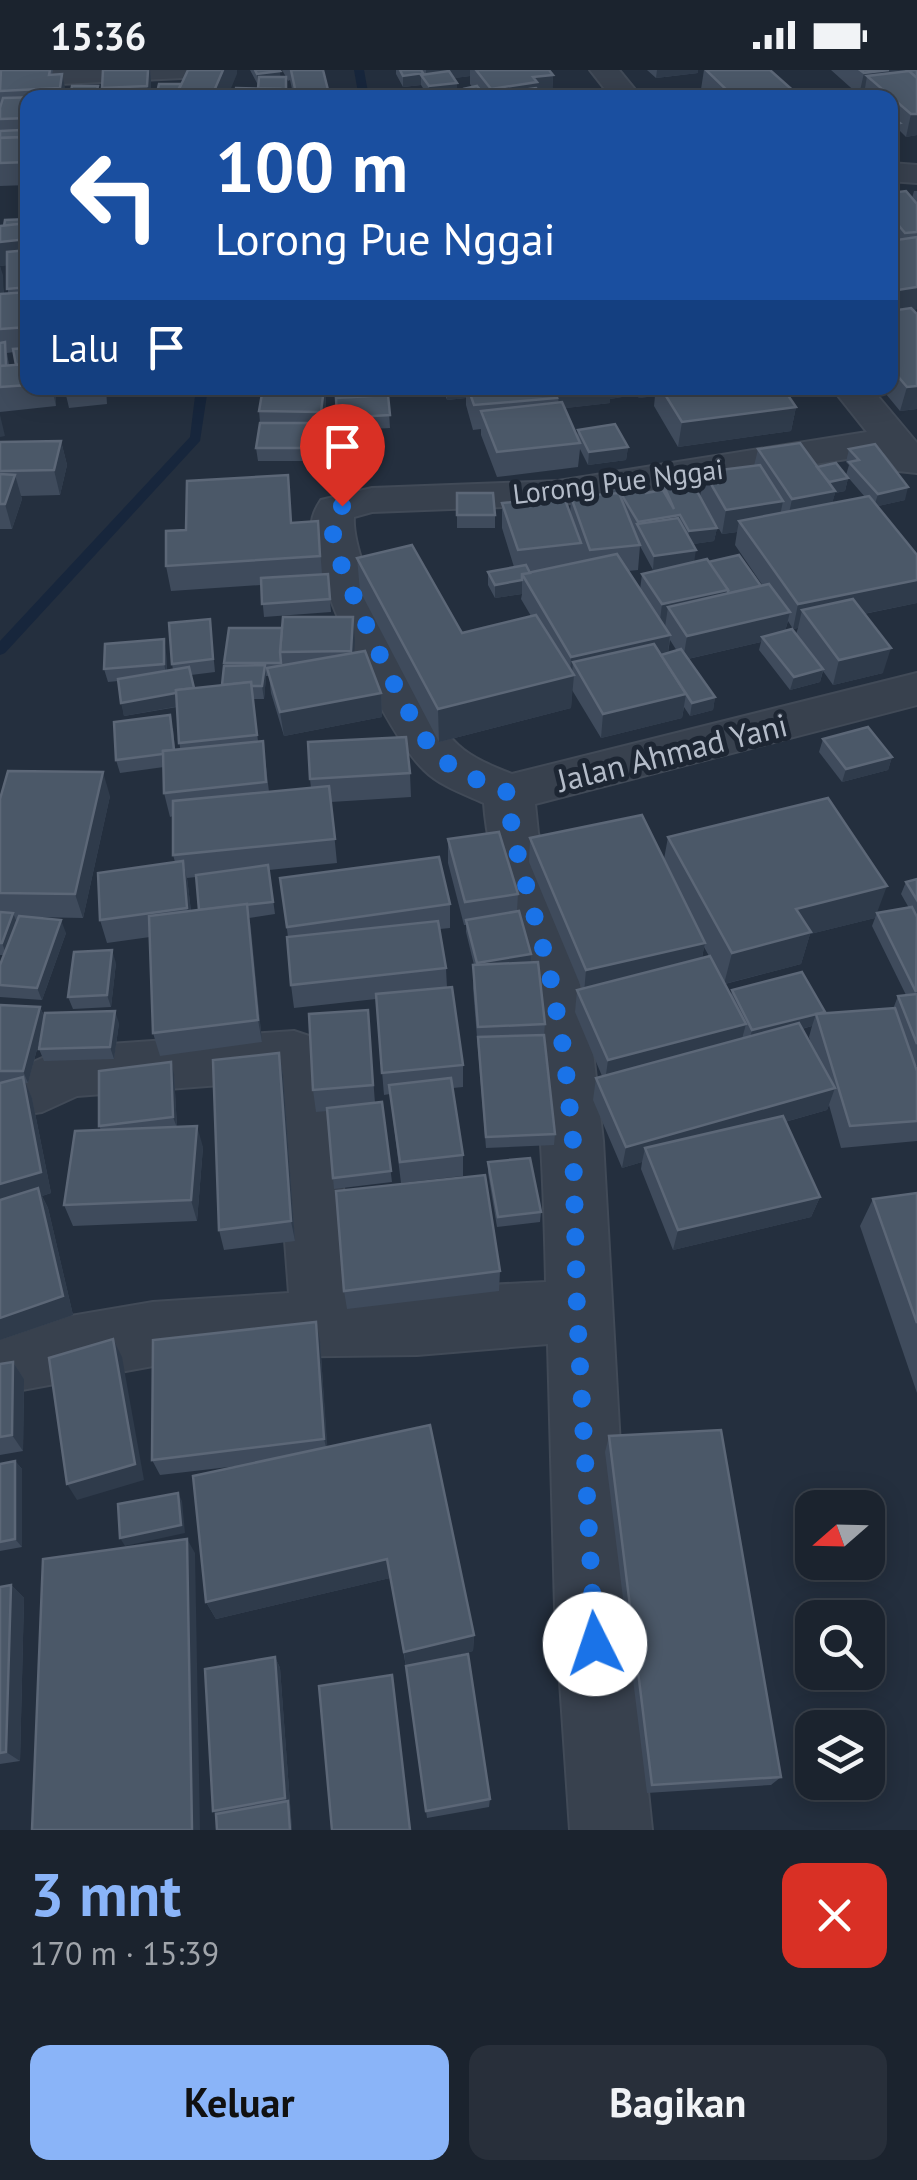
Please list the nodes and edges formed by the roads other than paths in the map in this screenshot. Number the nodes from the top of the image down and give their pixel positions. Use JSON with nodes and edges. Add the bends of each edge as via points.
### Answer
{"nodes":[{"id":1,"x":182,"y":70,"type":"edge"},
{"id":2,"x":604,"y":70,"type":"edge"},
{"id":3,"x":0,"y":78,"type":"edge"},
{"id":4,"x":621,"y":90,"type":"edge"},
{"id":5,"x":858,"y":395,"type":"edge"},
{"id":6,"x":905,"y":454,"type":"edge"},
{"id":7,"x":917,"y":689,"type":"edge"},
{"id":8,"x":509,"y":793,"type":"junction"},
{"id":9,"x":0,"y":1093,"type":"edge"},
{"id":10,"x":577,"y":1311,"type":"junction"},
{"id":11,"x":324,"y":1325,"type":"junction"},
{"id":12,"x":0,"y":1361,"type":"edge"},
{"id":13,"x":610,"y":1830,"type":"edge"}],
"edges":[{"from":1,"to":3,"type":"street"},
{"from":2,"to":4,"type":"street"},
{"from":5,"to":6,"type":"street"},
{"from":6,"to":8,"type":"street","name":"Lorong Pue Nggai","via":[[558,493],[351,502],[336,509],[338,558],[417,730],[441,758]]},
{"from":7,"to":8,"type":"street","name":"Jalan Ahmad Yani"},
{"from":8,"to":10,"type":"street","via":[[512,833],[564,1052]]},
{"from":9,"to":11,"type":"street","via":[[32,1090],[82,1070],[294,1055],[302,1070]]},
{"from":10,"to":11,"type":"street"},
{"from":10,"to":13,"type":"street"},
{"from":11,"to":12,"type":"street","via":[[154,1334]]}]}
